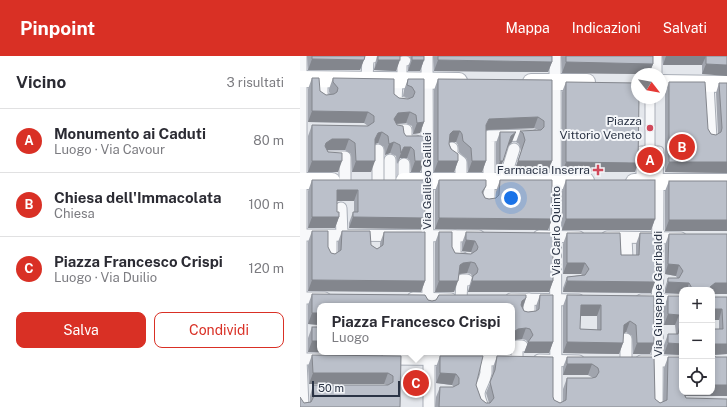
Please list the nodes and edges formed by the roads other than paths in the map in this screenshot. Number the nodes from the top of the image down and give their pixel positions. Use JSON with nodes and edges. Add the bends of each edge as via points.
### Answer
{"nodes":[{"id":1,"x":301,"y":56,"type":"edge"},
{"id":2,"x":427,"y":56,"type":"edge"},
{"id":3,"x":555,"y":56,"type":"edge"},
{"id":4,"x":656,"y":56,"type":"edge"},
{"id":5,"x":373,"y":57,"type":"edge"},
{"id":6,"x":406,"y":60,"type":"dead end"},
{"id":7,"x":656,"y":68,"type":"edge"},
{"id":8,"x":301,"y":79,"type":"edge"},
{"id":9,"x":322,"y":80,"type":"junction"},
{"id":10,"x":367,"y":80,"type":"junction"},
{"id":11,"x":399,"y":81,"type":"junction"},
{"id":12,"x":428,"y":81,"type":"junction"},
{"id":13,"x":473,"y":81,"type":"edge"},
{"id":14,"x":518,"y":82,"type":"edge"},
{"id":15,"x":556,"y":82,"type":"junction"},
{"id":16,"x":604,"y":83,"type":"edge"},
{"id":17,"x":667,"y":83,"type":"edge"},
{"id":18,"x":708,"y":84,"type":"junction"},
{"id":19,"x":727,"y":84,"type":"edge"},
{"id":20,"x":327,"y":99,"type":"edge"},
{"id":21,"x":404,"y":103,"type":"edge"},
{"id":22,"x":650,"y":104,"type":"edge"},
{"id":23,"x":397,"y":130,"type":"edge"},
{"id":24,"x":534,"y":135,"type":"edge"},
{"id":25,"x":711,"y":139,"type":"edge"},
{"id":26,"x":427,"y":140,"type":"junction"},
{"id":27,"x":452,"y":148,"type":"edge"},
{"id":28,"x":514,"y":149,"type":"dead end"},
{"id":29,"x":378,"y":150,"type":"dead end"},
{"id":30,"x":650,"y":151,"type":"junction"},
{"id":31,"x":328,"y":157,"type":"edge"},
{"id":32,"x":390,"y":160,"type":"dead end"},
{"id":33,"x":404,"y":164,"type":"dead end"},
{"id":34,"x":300,"y":181,"type":"edge"},
{"id":35,"x":373,"y":181,"type":"junction"},
{"id":36,"x":426,"y":181,"type":"junction"},
{"id":37,"x":461,"y":181,"type":"junction"},
{"id":38,"x":497,"y":181,"type":"junction"},
{"id":39,"x":556,"y":181,"type":"junction"},
{"id":40,"x":603,"y":182,"type":"edge"},
{"id":41,"x":619,"y":182,"type":"edge"},
{"id":42,"x":641,"y":182,"type":"junction"},
{"id":43,"x":658,"y":182,"type":"junction"},
{"id":44,"x":727,"y":182,"type":"edge"},
{"id":45,"x":485,"y":203,"type":"edge"},
{"id":46,"x":341,"y":208,"type":"dead end"},
{"id":47,"x":301,"y":235,"type":"edge"},
{"id":48,"x":336,"y":236,"type":"junction"},
{"id":49,"x":427,"y":236,"type":"junction"},
{"id":50,"x":455,"y":236,"type":"junction"},
{"id":51,"x":494,"y":236,"type":"edge"},
{"id":52,"x":525,"y":236,"type":"edge"},
{"id":53,"x":556,"y":236,"type":"junction"},
{"id":54,"x":626,"y":238,"type":"junction"},
{"id":55,"x":658,"y":238,"type":"junction"},
{"id":56,"x":689,"y":238,"type":"edge"},
{"id":57,"x":331,"y":258,"type":"edge"},
{"id":58,"x":467,"y":258,"type":"edge"},
{"id":59,"x":627,"y":258,"type":"edge"},
{"id":60,"x":467,"y":280,"type":"dead end"},
{"id":61,"x":556,"y":280,"type":"junction"},
{"id":62,"x":570,"y":280,"type":"edge"},
{"id":63,"x":658,"y":282,"type":"junction"},
{"id":64,"x":672,"y":282,"type":"edge"},
{"id":65,"x":301,"y":298,"type":"edge"},
{"id":66,"x":333,"y":298,"type":"edge"},
{"id":67,"x":404,"y":298,"type":"edge"},
{"id":68,"x":500,"y":299,"type":"edge"},
{"id":69,"x":529,"y":299,"type":"junction"},
{"id":70,"x":556,"y":300,"type":"junction"},
{"id":71,"x":588,"y":300,"type":"edge"},
{"id":72,"x":627,"y":300,"type":"edge"},
{"id":73,"x":658,"y":300,"type":"junction"},
{"id":74,"x":679,"y":300,"type":"edge"},
{"id":75,"x":467,"y":301,"type":"edge"},
{"id":76,"x":428,"y":302,"type":"edge"},
{"id":77,"x":524,"y":316,"type":"edge"},
{"id":78,"x":302,"y":331,"type":"junction"},
{"id":79,"x":314,"y":331,"type":"edge"},
{"id":80,"x":658,"y":335,"type":"junction"},
{"id":81,"x":669,"y":335,"type":"edge"},
{"id":82,"x":626,"y":339,"type":"dead end"},
{"id":83,"x":522,"y":346,"type":"dead end"},
{"id":84,"x":399,"y":356,"type":"edge"},
{"id":85,"x":429,"y":356,"type":"edge"},
{"id":86,"x":468,"y":356,"type":"edge"},
{"id":87,"x":301,"y":359,"type":"edge"},
{"id":88,"x":333,"y":359,"type":"edge"},
{"id":89,"x":373,"y":359,"type":"edge"},
{"id":90,"x":486,"y":360,"type":"junction"},
{"id":91,"x":517,"y":360,"type":"junction"},
{"id":92,"x":587,"y":360,"type":"edge"},
{"id":93,"x":556,"y":361,"type":"junction"},
{"id":94,"x":658,"y":361,"type":"junction"},
{"id":95,"x":679,"y":361,"type":"edge"},
{"id":96,"x":429,"y":390,"type":"junction"},
{"id":97,"x":442,"y":391,"type":"edge"},
{"id":98,"x":303,"y":407,"type":"edge"},
{"id":99,"x":429,"y":407,"type":"edge"},
{"id":100,"x":483,"y":407,"type":"edge"},
{"id":101,"x":556,"y":407,"type":"edge"},
{"id":102,"x":657,"y":407,"type":"edge"}],
"edges":[{"from":1,"to":8,"type":"street"},
{"from":2,"to":12,"type":"street","name":"Via Galileo Galilei"},
{"from":3,"to":15,"type":"street","name":"Via Carlo Quinto"},
{"from":4,"to":7,"type":"street"},
{"from":5,"to":10,"type":"street","via":[[368,57]]},
{"from":6,"to":11,"type":"street","via":[[402,61]]},
{"from":8,"to":9,"type":"main road"},
{"from":8,"to":34,"type":"street","via":[[305,129]]},
{"from":9,"to":10,"type":"main road"},
{"from":9,"to":20,"type":"street","via":[[322,99]]},
{"from":10,"to":11,"type":"main road"},
{"from":11,"to":12,"type":"main road"},
{"from":11,"to":21,"type":"street","via":[[396,102]]},
{"from":12,"to":13,"type":"main road"},
{"from":12,"to":26,"type":"street","name":"Via Galileo Galilei"},
{"from":14,"to":15,"type":"main road"},
{"from":15,"to":16,"type":"main road"},
{"from":15,"to":39,"type":"street","name":"Via Carlo Quinto"},
{"from":17,"to":18,"type":"main road"},
{"from":18,"to":19,"type":"main road"},
{"from":18,"to":25,"type":"street"},
{"from":22,"to":30,"type":"street"},
{"from":23,"to":26,"type":"street","via":[[406,130],[406,141]]},
{"from":24,"to":38,"type":"street","via":[[489,136]]},
{"from":26,"to":36,"type":"street","name":"Via Galileo Galilei"},
{"from":27,"to":37,"type":"street","via":[[452,155],[461,162]]},
{"from":28,"to":38,"type":"street"},
{"from":29,"to":35,"type":"street"},
{"from":30,"to":42,"type":"street","via":[[641,151]]},
{"from":30,"to":43,"type":"street","via":[[659,151]]},
{"from":31,"to":35,"type":"street","via":[[345,157]]},
{"from":32,"to":35,"type":"street"},
{"from":33,"to":35,"type":"street"},
{"from":34,"to":35,"type":"main road"},
{"from":34,"to":47,"type":"street"},
{"from":35,"to":36,"type":"main road"},
{"from":36,"to":37,"type":"main road"},
{"from":36,"to":49,"type":"street","name":"Via Galileo Galilei"},
{"from":37,"to":38,"type":"main road"},
{"from":38,"to":39,"type":"main road"},
{"from":38,"to":45,"type":"street","via":[[489,203]]},
{"from":39,"to":40,"type":"main road"},
{"from":39,"to":53,"type":"street","name":"Via Carlo Quinto"},
{"from":41,"to":42,"type":"main road"},
{"from":42,"to":43,"type":"main road"},
{"from":43,"to":44,"type":"main road"},
{"from":43,"to":55,"type":"street","name":"Via Giuseppe Garibaldi"},
{"from":46,"to":48,"type":"street"},
{"from":47,"to":48,"type":"street"},
{"from":47,"to":65,"type":"street"},
{"from":48,"to":49,"type":"street","via":[[373,241]]},
{"from":48,"to":57,"type":"street"},
{"from":49,"to":50,"type":"street"},
{"from":49,"to":76,"type":"street","name":"Via Galileo Galilei"},
{"from":50,"to":51,"type":"street"},
{"from":50,"to":58,"type":"street","via":[[455,258]]},
{"from":52,"to":53,"type":"street"},
{"from":53,"to":54,"type":"street"},
{"from":53,"to":61,"type":"street","name":"Via Carlo Quinto"},
{"from":54,"to":55,"type":"street"},
{"from":54,"to":59,"type":"street"},
{"from":55,"to":56,"type":"street"},
{"from":55,"to":63,"type":"street","name":"Via Giuseppe Garibaldi"},
{"from":60,"to":75,"type":"street","via":[[462,280]]},
{"from":61,"to":62,"type":"street"},
{"from":61,"to":70,"type":"street","name":"Via Carlo Quinto"},
{"from":63,"to":64,"type":"street"},
{"from":63,"to":73,"type":"street","name":"Via Giuseppe Garibaldi"},
{"from":65,"to":66,"type":"street"},
{"from":65,"to":78,"type":"street"},
{"from":67,"to":76,"type":"street"},
{"from":68,"to":69,"type":"street"},
{"from":69,"to":70,"type":"street"},
{"from":69,"to":77,"type":"street","via":[[529,316]]},
{"from":70,"to":71,"type":"street"},
{"from":70,"to":93,"type":"street","name":"Via Carlo Quinto"},
{"from":72,"to":73,"type":"street"},
{"from":73,"to":74,"type":"street"},
{"from":73,"to":80,"type":"street","name":"Via Giuseppe Garibaldi"},
{"from":75,"to":76,"type":"street"},
{"from":78,"to":79,"type":"street"},
{"from":78,"to":87,"type":"street"},
{"from":80,"to":81,"type":"street"},
{"from":80,"to":94,"type":"street","name":"Via Giuseppe Garibaldi"},
{"from":82,"to":94,"type":"street","via":[[622,360]]},
{"from":83,"to":91,"type":"street","via":[[517,346]]},
{"from":84,"to":85,"type":"street"},
{"from":84,"to":89,"type":"street"},
{"from":85,"to":86,"type":"street"},
{"from":85,"to":96,"type":"street"},
{"from":86,"to":90,"type":"street"},
{"from":87,"to":88,"type":"street"},
{"from":87,"to":98,"type":"street","via":[[306,390]]},
{"from":90,"to":91,"type":"street"},
{"from":90,"to":100,"type":"street","via":[[486,374],[479,389]]},
{"from":91,"to":93,"type":"street"},
{"from":92,"to":93,"type":"street"},
{"from":93,"to":101,"type":"street","name":"Via Carlo Quinto","via":[[560,382]]},
{"from":94,"to":95,"type":"street"},
{"from":94,"to":102,"type":"street","name":"Via Giuseppe Garibaldi"},
{"from":96,"to":97,"type":"street"},
{"from":96,"to":99,"type":"street"}]}
